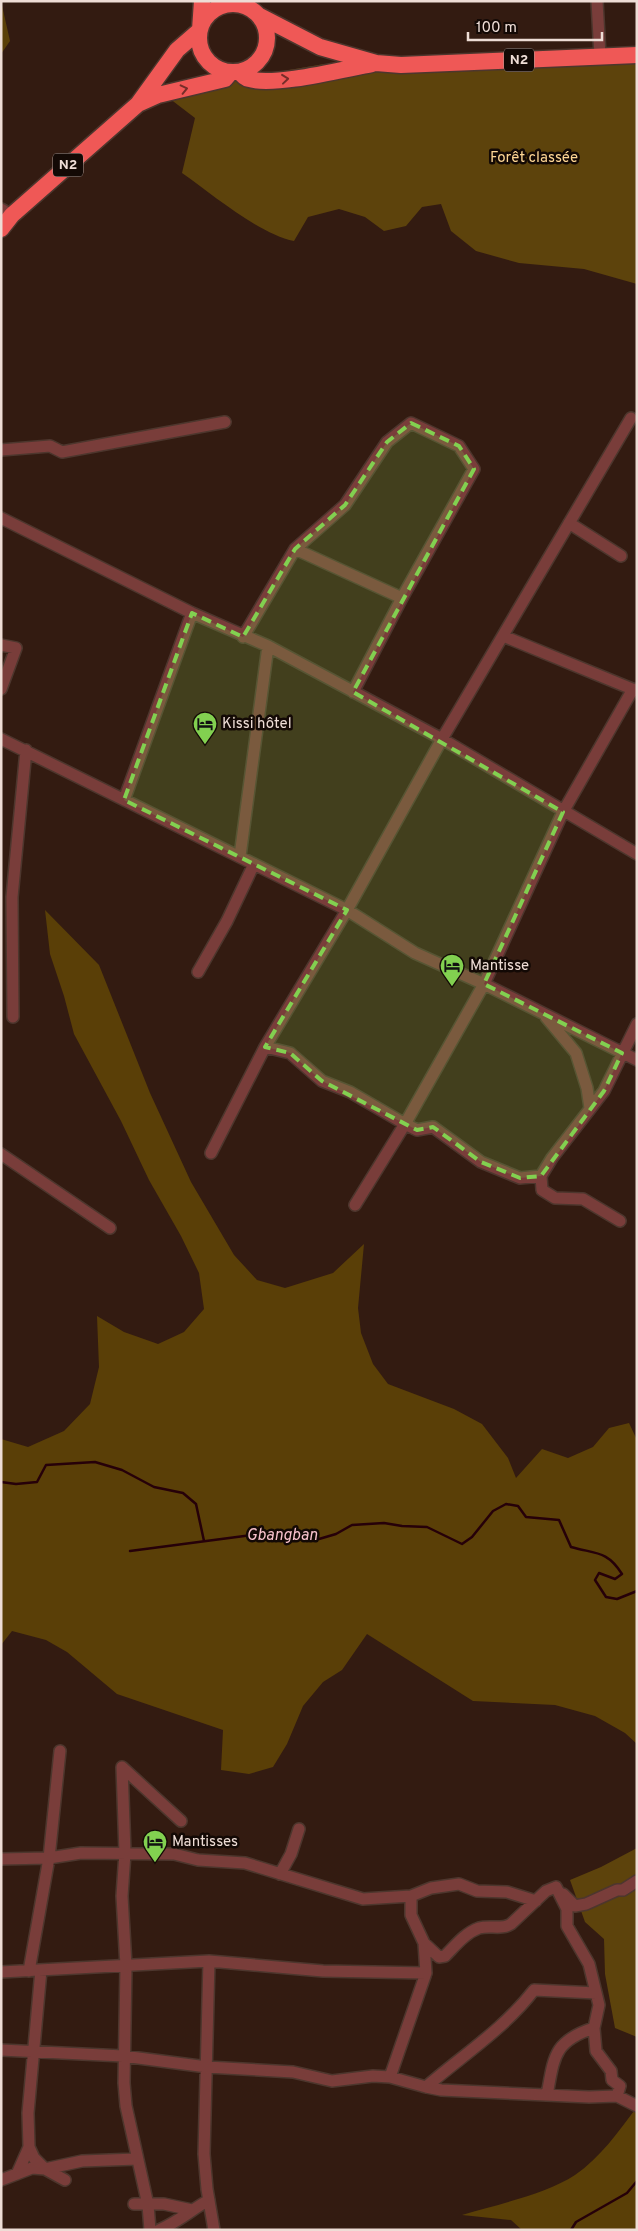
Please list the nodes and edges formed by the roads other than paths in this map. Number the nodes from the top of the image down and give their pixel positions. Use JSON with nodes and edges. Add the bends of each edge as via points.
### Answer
{"nodes":[{"id":1,"x":202,"y":1,"type":"edge"},
{"id":2,"x":597,"y":1,"type":"edge"},
{"id":3,"x":250,"y":8,"type":"edge"},
{"id":4,"x":200,"y":30,"type":"junction"},
{"id":5,"x":637,"y":55,"type":"edge"},
{"id":6,"x":600,"y":56,"type":"junction"},
{"id":7,"x":376,"y":63,"type":"junction"},
{"id":8,"x":235,"y":72,"type":"junction"},
{"id":9,"x":138,"y":104,"type":"junction"},
{"id":10,"x":7,"y":212,"type":"edge"},
{"id":11,"x":1,"y":228,"type":"edge"},
{"id":12,"x":631,"y":418,"type":"dead end"},
{"id":13,"x":225,"y":422,"type":"dead end"},
{"id":14,"x":1,"y":450,"type":"edge"},
{"id":15,"x":1,"y":518,"type":"edge"},
{"id":16,"x":569,"y":523,"type":"junction"},
{"id":17,"x":295,"y":549,"type":"junction"},
{"id":18,"x":622,"y":556,"type":"dead end"},
{"id":19,"x":402,"y":598,"type":"junction"},
{"id":20,"x":192,"y":613,"type":"junction"},
{"id":21,"x":503,"y":636,"type":"junction"},
{"id":22,"x":243,"y":637,"type":"junction"},
{"id":23,"x":1,"y":645,"type":"edge"},
{"id":24,"x":268,"y":646,"type":"junction"},
{"id":25,"x":1,"y":689,"type":"edge"},
{"id":26,"x":635,"y":690,"type":"edge"},
{"id":27,"x":353,"y":692,"type":"junction"},
{"id":28,"x":1,"y":739,"type":"edge"},
{"id":29,"x":442,"y":739,"type":"junction"},
{"id":30,"x":26,"y":750,"type":"junction"},
{"id":31,"x":124,"y":800,"type":"junction"},
{"id":32,"x":563,"y":812,"type":"junction"},
{"id":33,"x":637,"y":854,"type":"edge"},
{"id":34,"x":240,"y":856,"type":"junction"},
{"id":35,"x":254,"y":864,"type":"junction"},
{"id":36,"x":347,"y":910,"type":"junction"},
{"id":37,"x":198,"y":972,"type":"dead end"},
{"id":38,"x":484,"y":984,"type":"junction"},
{"id":39,"x":543,"y":1014,"type":"junction"},
{"id":40,"x":13,"y":1017,"type":"dead end"},
{"id":41,"x":637,"y":1024,"type":"edge"},
{"id":42,"x":265,"y":1047,"type":"junction"},
{"id":43,"x":622,"y":1053,"type":"junction"},
{"id":44,"x":637,"y":1060,"type":"edge"},
{"id":45,"x":590,"y":1108,"type":"junction"},
{"id":46,"x":404,"y":1124,"type":"junction"},
{"id":47,"x":211,"y":1153,"type":"dead end"},
{"id":48,"x":1,"y":1154,"type":"edge"},
{"id":49,"x":541,"y":1176,"type":"junction"},
{"id":50,"x":355,"y":1205,"type":"dead end"},
{"id":51,"x":620,"y":1221,"type":"dead end"},
{"id":52,"x":110,"y":1228,"type":"dead end"},
{"id":53,"x":60,"y":1751,"type":"dead end"},
{"id":54,"x":181,"y":1821,"type":"dead end"},
{"id":55,"x":299,"y":1829,"type":"dead end"},
{"id":56,"x":125,"y":1853,"type":"junction"},
{"id":57,"x":48,"y":1858,"type":"junction"},
{"id":58,"x":1,"y":1860,"type":"edge"},
{"id":59,"x":280,"y":1874,"type":"junction"},
{"id":60,"x":637,"y":1881,"type":"edge"},
{"id":61,"x":556,"y":1887,"type":"junction"},
{"id":62,"x":411,"y":1896,"type":"junction"},
{"id":63,"x":536,"y":1901,"type":"junction"},
{"id":64,"x":424,"y":1943,"type":"junction"},
{"id":65,"x":210,"y":1961,"type":"junction"},
{"id":66,"x":126,"y":1966,"type":"junction"},
{"id":67,"x":35,"y":1971,"type":"junction"},
{"id":68,"x":1,"y":1972,"type":"edge"},
{"id":69,"x":426,"y":1973,"type":"junction"},
{"id":70,"x":596,"y":1993,"type":"junction"},
{"id":71,"x":594,"y":2028,"type":"junction"},
{"id":72,"x":1,"y":2050,"type":"edge"},
{"id":73,"x":34,"y":2053,"type":"junction"},
{"id":74,"x":123,"y":2056,"type":"junction"},
{"id":75,"x":207,"y":2067,"type":"junction"},
{"id":76,"x":390,"y":2076,"type":"junction"},
{"id":77,"x":426,"y":2088,"type":"junction"},
{"id":78,"x":546,"y":2095,"type":"junction"},
{"id":79,"x":617,"y":2096,"type":"junction"},
{"id":80,"x":637,"y":2106,"type":"edge"},
{"id":81,"x":29,"y":2148,"type":"junction"},
{"id":82,"x":137,"y":2159,"type":"junction"},
{"id":83,"x":45,"y":2169,"type":"junction"},
{"id":84,"x":17,"y":2174,"type":"junction"},
{"id":85,"x":1,"y":2180,"type":"edge"},
{"id":86,"x":65,"y":2180,"type":"dead end"},
{"id":87,"x":209,"y":2200,"type":"junction"},
{"id":88,"x":134,"y":2204,"type":"dead end"},
{"id":89,"x":148,"y":2205,"type":"junction"},
{"id":90,"x":192,"y":2210,"type":"junction"},
{"id":91,"x":150,"y":2230,"type":"edge"},
{"id":92,"x":159,"y":2230,"type":"edge"},
{"id":93,"x":214,"y":2230,"type":"edge"}],
"edges":[{"from":1,"to":4,"type":"highway"},
{"from":2,"to":6,"type":"street"},
{"from":3,"to":4,"type":"highway","via":[[238,5],[219,8],[210,13]]},
{"from":3,"to":7,"type":"highway","number":"N2","via":[[320,47]]},
{"from":3,"to":8,"type":"highway","via":[[264,24],[266,44],[257,62]]},
{"from":4,"to":8,"type":"highway","via":[[200,45],[206,59],[222,70]]},
{"from":4,"to":9,"type":"highway","number":"N2","via":[[177,50]]},
{"from":5,"to":6,"type":"highway","number":"N2"},
{"from":6,"to":7,"type":"highway","number":"N2","via":[[401,65]]},
{"from":8,"to":7,"type":"highway","number":"N2","one_way":true,"via":[[250,80],[267,80]]},
{"from":9,"to":8,"type":"highway","number":"N2","one_way":true,"via":[[158,95],[225,80]]},
{"from":9,"to":10,"type":"highway","number":"N2"},
{"from":10,"to":11,"type":"highway","number":"N2"},
{"from":12,"to":16,"type":"street"},
{"from":13,"to":14,"type":"street","via":[[62,452],[50,446]]},
{"from":15,"to":20,"type":"street"},
{"from":16,"to":18,"type":"street"},
{"from":16,"to":21,"type":"street"},
{"from":17,"to":19,"type":"street"},
{"from":17,"to":19,"type":"street","via":[[345,505],[387,442],[411,424],[419,427],[459,446],[474,470]]},
{"from":17,"to":22,"type":"street"},
{"from":19,"to":27,"type":"street"},
{"from":20,"to":22,"type":"street"},
{"from":20,"to":31,"type":"street"},
{"from":21,"to":26,"type":"street"},
{"from":21,"to":29,"type":"street"},
{"from":22,"to":24,"type":"street"},
{"from":23,"to":25,"type":"street","via":[[16,648]]},
{"from":24,"to":27,"type":"street"},
{"from":24,"to":34,"type":"street"},
{"from":26,"to":32,"type":"street"},
{"from":27,"to":29,"type":"street"},
{"from":28,"to":30,"type":"street"},
{"from":29,"to":32,"type":"street"},
{"from":29,"to":36,"type":"street"},
{"from":30,"to":31,"type":"street"},
{"from":30,"to":40,"type":"street","via":[[12,897]]},
{"from":31,"to":34,"type":"street"},
{"from":32,"to":33,"type":"street"},
{"from":32,"to":38,"type":"street"},
{"from":34,"to":35,"type":"street"},
{"from":35,"to":36,"type":"street"},
{"from":35,"to":37,"type":"street"},
{"from":36,"to":38,"type":"street","via":[[416,953]]},
{"from":36,"to":42,"type":"street"},
{"from":38,"to":39,"type":"street"},
{"from":38,"to":46,"type":"street"},
{"from":39,"to":43,"type":"street"},
{"from":39,"to":45,"type":"street","via":[[576,1053]]},
{"from":41,"to":43,"type":"street"},
{"from":42,"to":46,"type":"street","via":[[290,1053],[322,1081],[350,1092]]},
{"from":42,"to":47,"type":"street"},
{"from":43,"to":44,"type":"street"},
{"from":43,"to":45,"type":"street","via":[[604,1090]]},
{"from":45,"to":49,"type":"street"},
{"from":46,"to":49,"type":"street","via":[[417,1130],[433,1128],[481,1162],[520,1178]]},
{"from":46,"to":50,"type":"street"},
{"from":48,"to":52,"type":"street"},
{"from":49,"to":51,"type":"street","via":[[542,1190],[555,1198],[583,1199]]},
{"from":53,"to":57,"type":"street"},
{"from":54,"to":56,"type":"street","via":[[122,1767]]},
{"from":55,"to":59,"type":"street"},
{"from":56,"to":57,"type":"street","via":[[81,1853]]},
{"from":56,"to":59,"type":"street","via":[[174,1854],[198,1860],[245,1863]]},
{"from":56,"to":66,"type":"street","via":[[122,1896]]},
{"from":57,"to":58,"type":"street"},
{"from":57,"to":67,"type":"street"},
{"from":59,"to":62,"type":"street","via":[[363,1899]]},
{"from":60,"to":61,"type":"street","via":[[623,1890],[575,1906]]},
{"from":61,"to":63,"type":"street"},
{"from":61,"to":70,"type":"street","via":[[567,1909],[567,1926],[589,1964]]},
{"from":62,"to":63,"type":"street","via":[[431,1888],[458,1884],[477,1891],[507,1892]]},
{"from":62,"to":64,"type":"street","via":[[411,1916]]},
{"from":63,"to":64,"type":"street","via":[[507,1926],[480,1928],[462,1938],[445,1956],[439,1957]]},
{"from":64,"to":69,"type":"street"},
{"from":65,"to":66,"type":"street"},
{"from":65,"to":69,"type":"street","via":[[323,1970]]},
{"from":65,"to":75,"type":"street"},
{"from":66,"to":67,"type":"street"},
{"from":66,"to":74,"type":"street"},
{"from":67,"to":68,"type":"street"},
{"from":67,"to":73,"type":"street"},
{"from":69,"to":76,"type":"street"},
{"from":70,"to":71,"type":"street","via":[[599,2005]]},
{"from":70,"to":77,"type":"street","via":[[534,1990],[516,2013],[493,2034]]},
{"from":71,"to":78,"type":"street","via":[[569,2039],[554,2055]]},
{"from":71,"to":79,"type":"street","via":[[596,2051],[611,2071],[612,2080],[620,2086]]},
{"from":72,"to":73,"type":"street"},
{"from":73,"to":74,"type":"street"},
{"from":73,"to":81,"type":"street","via":[[28,2113]]},
{"from":74,"to":75,"type":"street"},
{"from":74,"to":82,"type":"street","via":[[126,2106]]},
{"from":75,"to":76,"type":"street","via":[[293,2072],[332,2081]]},
{"from":75,"to":87,"type":"street","via":[[204,2154]]},
{"from":76,"to":77,"type":"street"},
{"from":77,"to":78,"type":"street"},
{"from":78,"to":79,"type":"street"},
{"from":79,"to":80,"type":"street"},
{"from":81,"to":83,"type":"street"},
{"from":81,"to":84,"type":"street"},
{"from":82,"to":83,"type":"street","via":[[70,2162]]},
{"from":82,"to":89,"type":"street"},
{"from":83,"to":84,"type":"street","via":[[32,2168]]},
{"from":83,"to":86,"type":"street"},
{"from":84,"to":85,"type":"street"},
{"from":87,"to":90,"type":"street"},
{"from":87,"to":93,"type":"street"},
{"from":88,"to":89,"type":"street"},
{"from":89,"to":90,"type":"street","via":[[164,2204]]},
{"from":89,"to":91,"type":"street"},
{"from":90,"to":92,"type":"street"}]}
